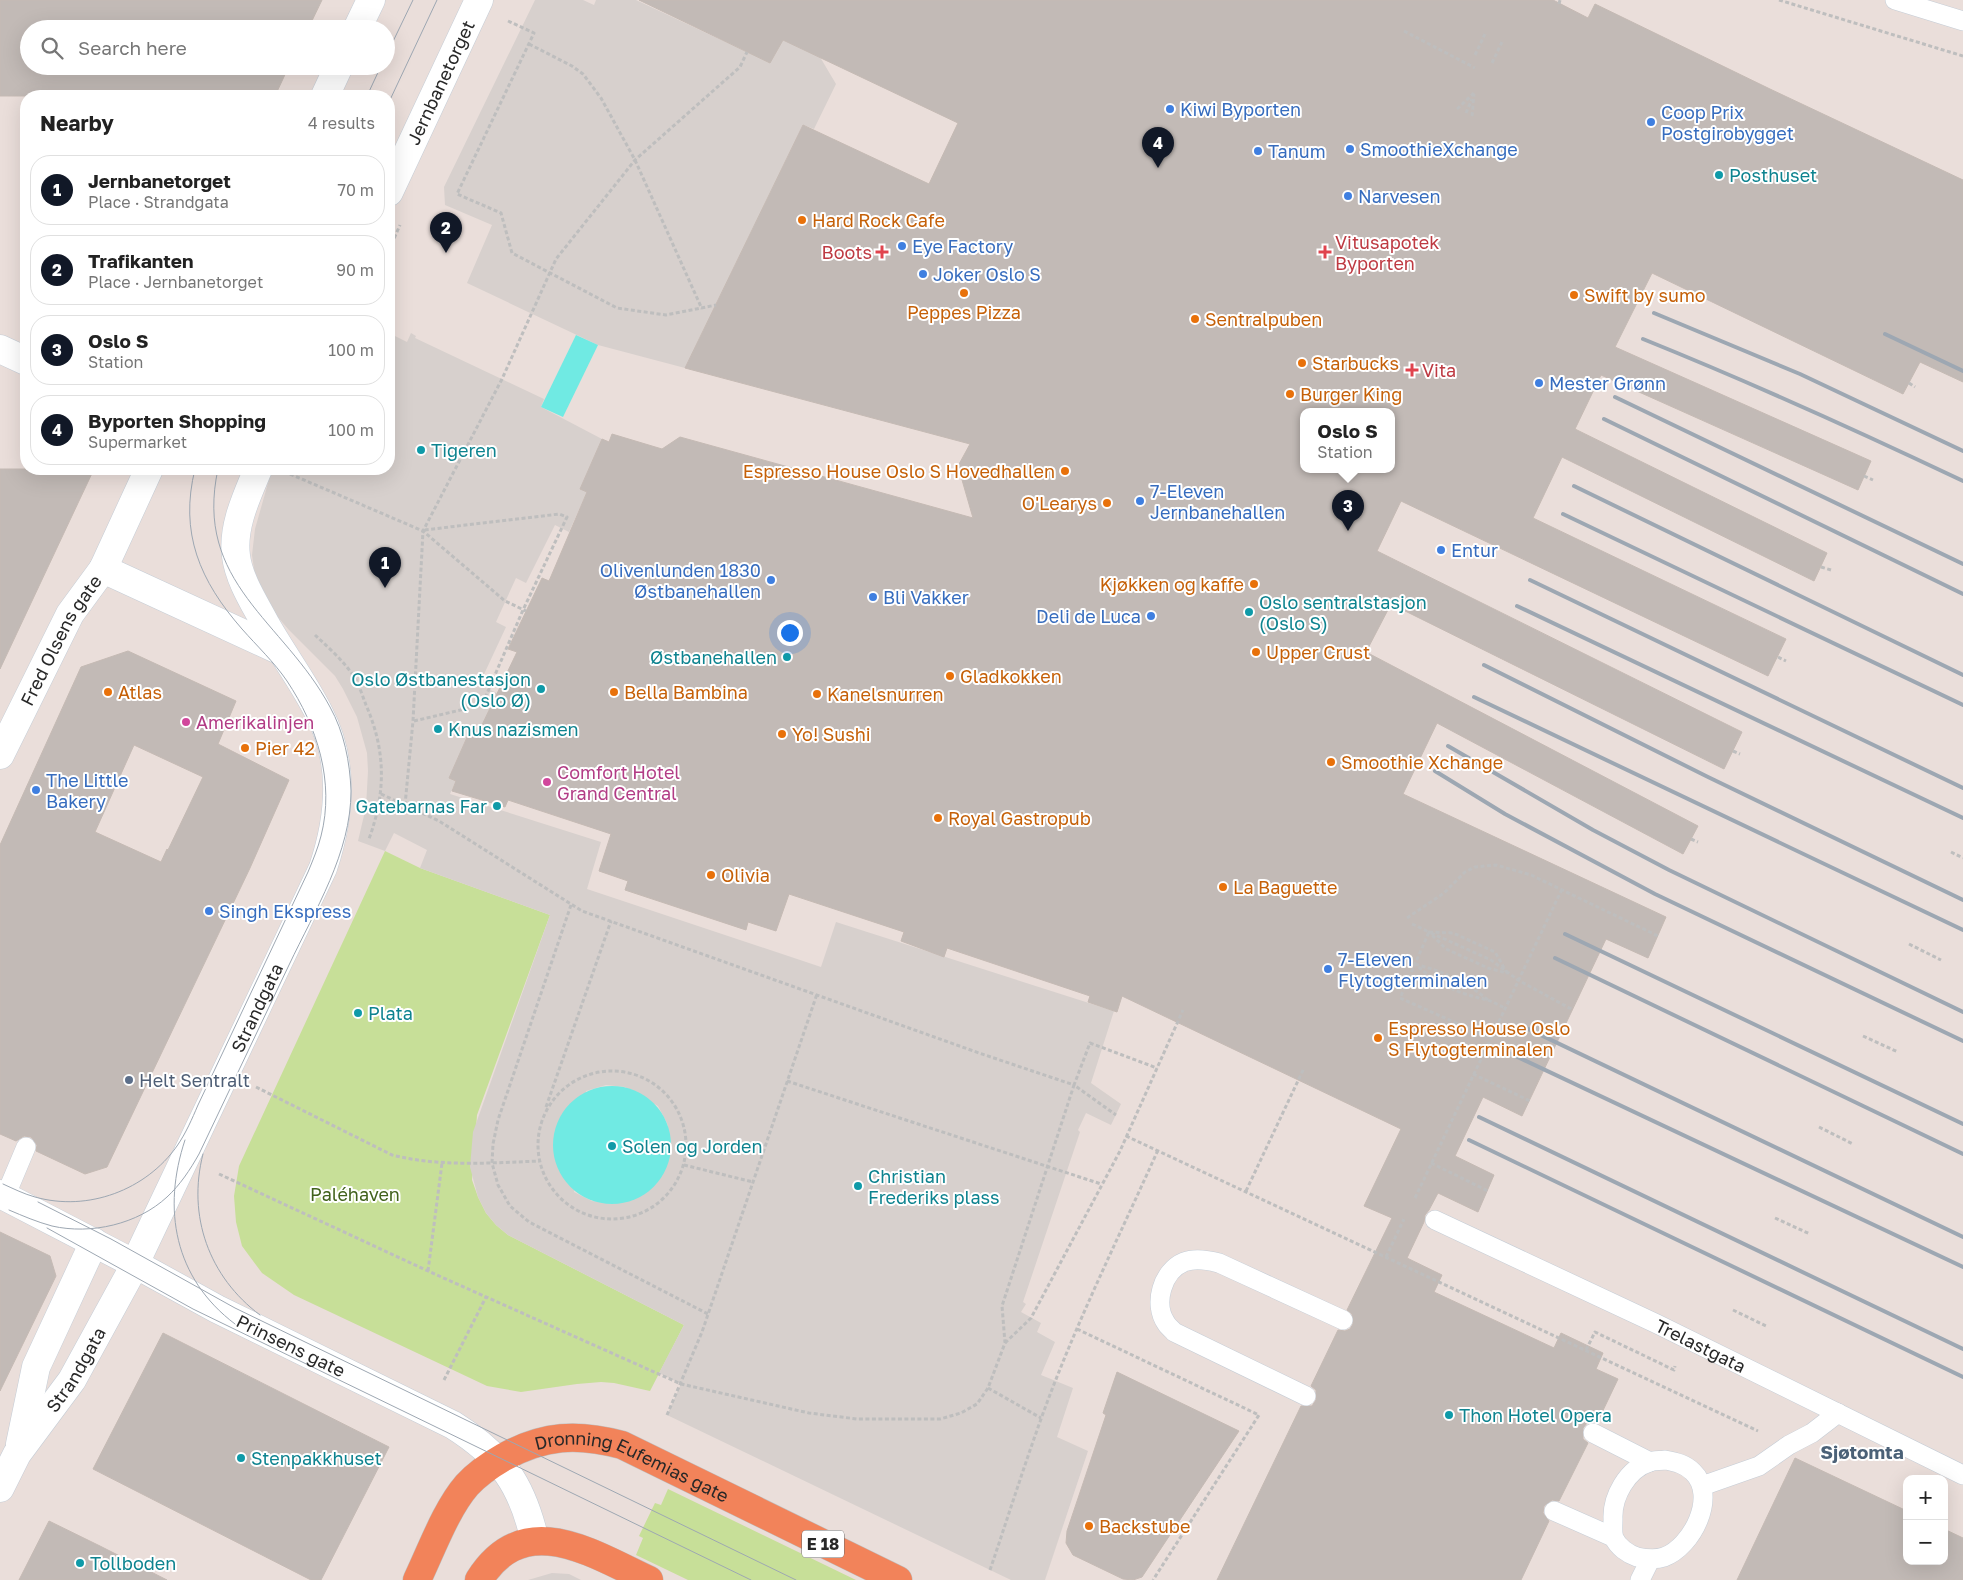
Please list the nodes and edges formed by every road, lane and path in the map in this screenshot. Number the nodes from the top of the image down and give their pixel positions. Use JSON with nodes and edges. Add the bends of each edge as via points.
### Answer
{"nodes":[{"id":1,"x":371,"y":0,"type":"edge"},
{"id":2,"x":479,"y":0,"type":"edge"},
{"id":3,"x":1779,"y":0,"type":"edge"},
{"id":4,"x":1895,"y":0,"type":"edge"},
{"id":5,"x":361,"y":20,"type":"edge"},
{"id":6,"x":1963,"y":21,"type":"edge"},
{"id":7,"x":521,"y":27,"type":"dead end"},
{"id":8,"x":1404,"y":31,"type":"dead end"},
{"id":9,"x":1485,"y":34,"type":"dead end"},
{"id":10,"x":1502,"y":42,"type":"dead end"},
{"id":11,"x":529,"y":44,"type":"junction"},
{"id":12,"x":747,"y":52,"type":"dead end"},
{"id":13,"x":1475,"y":55,"type":"dead end"},
{"id":14,"x":1963,"y":56,"type":"edge"},
{"id":15,"x":1492,"y":63,"type":"dead end"},
{"id":16,"x":1475,"y":68,"type":"dead end"},
{"id":17,"x":335,"y":75,"type":"edge"},
{"id":18,"x":328,"y":90,"type":"edge"},
{"id":19,"x":1474,"y":94,"type":"junction"},
{"id":20,"x":1457,"y":109,"type":"dead end"},
{"id":21,"x":1466,"y":113,"type":"dead end"},
{"id":22,"x":1472,"y":116,"type":"dead end"},
{"id":23,"x":1428,"y":151,"type":"dead end"},
{"id":24,"x":1440,"y":152,"type":"dead end"},
{"id":25,"x":635,"y":160,"type":"junction"},
{"id":26,"x":395,"y":179,"type":"edge"},
{"id":27,"x":549,"y":273,"type":"junction"},
{"id":28,"x":716,"y":306,"type":"dead end"},
{"id":29,"x":702,"y":309,"type":"junction"},
{"id":30,"x":0,"y":349,"type":"edge"},
{"id":31,"x":20,"y":358,"type":"edge"},
{"id":32,"x":1909,"y":383,"type":"dead end"},
{"id":33,"x":1915,"y":387,"type":"dead end"},
{"id":34,"x":146,"y":475,"type":"edge"},
{"id":35,"x":256,"y":475,"type":"edge"},
{"id":36,"x":293,"y":475,"type":"edge"},
{"id":37,"x":1864,"y":476,"type":"dead end"},
{"id":38,"x":1873,"y":480,"type":"dead end"},
{"id":39,"x":423,"y":531,"type":"junction"},
{"id":40,"x":1821,"y":566,"type":"dead end"},
{"id":41,"x":102,"y":569,"type":"junction"},
{"id":42,"x":1831,"y":570,"type":"dead end"},
{"id":43,"x":525,"y":611,"type":"junction"},
{"id":44,"x":281,"y":651,"type":"junction"},
{"id":45,"x":1778,"y":658,"type":"dead end"},
{"id":46,"x":1786,"y":661,"type":"dead end"},
{"id":47,"x":413,"y":721,"type":"junction"},
{"id":48,"x":1733,"y":751,"type":"dead end"},
{"id":49,"x":1740,"y":754,"type":"dead end"},
{"id":50,"x":0,"y":755,"type":"edge"},
{"id":51,"x":381,"y":794,"type":"dead end"},
{"id":52,"x":405,"y":805,"type":"junction"},
{"id":53,"x":1691,"y":839,"type":"dead end"},
{"id":54,"x":1698,"y":842,"type":"dead end"},
{"id":55,"x":1952,"y":852,"type":"dead end"},
{"id":56,"x":1963,"y":858,"type":"edge"},
{"id":57,"x":1562,"y":889,"type":"junction"},
{"id":58,"x":571,"y":905,"type":"junction"},
{"id":59,"x":1407,"y":918,"type":"dead end"},
{"id":60,"x":610,"y":921,"type":"junction"},
{"id":61,"x":1412,"y":924,"type":"dead end"},
{"id":62,"x":1429,"y":932,"type":"junction"},
{"id":63,"x":1658,"y":936,"type":"dead end"},
{"id":64,"x":1909,"y":944,"type":"dead end"},
{"id":65,"x":1941,"y":960,"type":"dead end"},
{"id":66,"x":1415,"y":964,"type":"junction"},
{"id":67,"x":1507,"y":973,"type":"junction"},
{"id":68,"x":1518,"y":980,"type":"junction"},
{"id":69,"x":817,"y":994,"type":"junction"},
{"id":70,"x":1488,"y":1000,"type":"junction"},
{"id":71,"x":1505,"y":1008,"type":"junction"},
{"id":72,"x":1183,"y":1010,"type":"dead end"},
{"id":73,"x":1573,"y":1010,"type":"dead end"},
{"id":74,"x":1863,"y":1036,"type":"dead end"},
{"id":75,"x":1490,"y":1038,"type":"junction"},
{"id":76,"x":1898,"y":1052,"type":"dead end"},
{"id":77,"x":1157,"y":1068,"type":"junction"},
{"id":78,"x":1304,"y":1068,"type":"dead end"},
{"id":79,"x":1473,"y":1074,"type":"junction"},
{"id":80,"x":787,"y":1082,"type":"junction"},
{"id":81,"x":1074,"y":1085,"type":"junction"},
{"id":82,"x":253,"y":1086,"type":"dead end"},
{"id":83,"x":1530,"y":1101,"type":"dead end"},
{"id":84,"x":544,"y":1112,"type":"junction"},
{"id":85,"x":1116,"y":1115,"type":"dead end"},
{"id":86,"x":1819,"y":1127,"type":"dead end"},
{"id":87,"x":1126,"y":1136,"type":"junction"},
{"id":88,"x":1853,"y":1144,"type":"dead end"},
{"id":89,"x":26,"y":1147,"type":"dead end"},
{"id":90,"x":1158,"y":1150,"type":"junction"},
{"id":91,"x":539,"y":1161,"type":"junction"},
{"id":92,"x":442,"y":1163,"type":"junction"},
{"id":93,"x":492,"y":1163,"type":"junction"},
{"id":94,"x":1431,"y":1163,"type":"junction"},
{"id":95,"x":684,"y":1165,"type":"junction"},
{"id":96,"x":1048,"y":1166,"type":"junction"},
{"id":97,"x":219,"y":1174,"type":"dead end"},
{"id":98,"x":753,"y":1182,"type":"junction"},
{"id":99,"x":1101,"y":1184,"type":"junction"},
{"id":100,"x":1246,"y":1191,"type":"junction"},
{"id":101,"x":1488,"y":1191,"type":"dead end"},
{"id":102,"x":3,"y":1195,"type":"edge"},
{"id":103,"x":1411,"y":1206,"type":"dead end"},
{"id":104,"x":1406,"y":1215,"type":"dead end"},
{"id":105,"x":1775,"y":1218,"type":"dead end"},
{"id":106,"x":1435,"y":1220,"type":"dead end"},
{"id":107,"x":1810,"y":1234,"type":"dead end"},
{"id":108,"x":94,"y":1242,"type":"junction"},
{"id":109,"x":1386,"y":1258,"type":"junction"},
{"id":110,"x":135,"y":1264,"type":"junction"},
{"id":111,"x":428,"y":1271,"type":"junction"},
{"id":112,"x":486,"y":1297,"type":"junction"},
{"id":113,"x":1733,"y":1310,"type":"dead end"},
{"id":114,"x":708,"y":1314,"type":"junction"},
{"id":115,"x":1343,"y":1320,"type":"dead end"},
{"id":116,"x":1766,"y":1326,"type":"dead end"},
{"id":117,"x":1077,"y":1329,"type":"junction"},
{"id":118,"x":1005,"y":1343,"type":"junction"},
{"id":119,"x":1586,"y":1350,"type":"junction"},
{"id":120,"x":1661,"y":1364,"type":"dead end"},
{"id":121,"x":444,"y":1380,"type":"dead end"},
{"id":122,"x":681,"y":1384,"type":"junction"},
{"id":123,"x":988,"y":1388,"type":"junction"},
{"id":124,"x":1306,"y":1396,"type":"dead end"},
{"id":125,"x":1838,"y":1412,"type":"junction"},
{"id":126,"x":667,"y":1414,"type":"dead end"},
{"id":127,"x":1041,"y":1418,"type":"junction"},
{"id":128,"x":1593,"y":1433,"type":"dead end"},
{"id":129,"x":1789,"y":1445,"type":"junction"},
{"id":130,"x":17,"y":1454,"type":"junction"},
{"id":131,"x":498,"y":1460,"type":"junction"},
{"id":132,"x":1650,"y":1462,"type":"junction"},
{"id":133,"x":1963,"y":1475,"type":"edge"},
{"id":134,"x":1702,"y":1486,"type":"junction"},
{"id":135,"x":0,"y":1488,"type":"edge"},
{"id":136,"x":1554,"y":1511,"type":"dead end"},
{"id":137,"x":1613,"y":1537,"type":"junction"},
{"id":138,"x":535,"y":1541,"type":"junction"},
{"id":139,"x":1650,"y":1560,"type":"junction"},
{"id":140,"x":990,"y":1570,"type":"dead end"},
{"id":141,"x":417,"y":1580,"type":"edge"},
{"id":142,"x":479,"y":1580,"type":"edge"},
{"id":143,"x":649,"y":1580,"type":"edge"},
{"id":144,"x":898,"y":1580,"type":"edge"},
{"id":145,"x":1152,"y":1580,"type":"edge"},
{"id":146,"x":1640,"y":1580,"type":"edge"}],
"edges":[{"from":1,"to":5,"type":"street"},
{"from":2,"to":26,"type":"street","name":"Jernbanetorget"},
{"from":3,"to":14,"type":"path"},
{"from":4,"to":6,"type":"lane"},
{"from":7,"to":11,"type":"path","via":[[534,33]]},
{"from":8,"to":16,"type":"path"},
{"from":9,"to":13,"type":"path"},
{"from":10,"to":15,"type":"path"},
{"from":11,"to":25,"type":"path","via":[[583,74],[601,98]]},
{"from":11,"to":27,"type":"path","via":[[457,194],[501,213],[512,253]]},
{"from":12,"to":25,"type":"path","via":[[740,67]]},
{"from":17,"to":18,"type":"street"},
{"from":19,"to":20,"type":"path"},
{"from":19,"to":21,"type":"path"},
{"from":19,"to":22,"type":"path"},
{"from":23,"to":24,"type":"path","via":[[1432,154]]},
{"from":25,"to":27,"type":"path","via":[[556,259]]},
{"from":25,"to":29,"type":"path"},
{"from":27,"to":29,"type":"path","via":[[617,308],[666,315]]},
{"from":27,"to":39,"type":"path","via":[[502,379]]},
{"from":28,"to":29,"type":"path"},
{"from":30,"to":31,"type":"street"},
{"from":32,"to":33,"type":"path"},
{"from":34,"to":41,"type":"street"},
{"from":35,"to":44,"type":"street","via":[[238,522],[236,555],[252,601]]},
{"from":36,"to":39,"type":"path"},
{"from":37,"to":38,"type":"path"},
{"from":39,"to":43,"type":"path","via":[[505,601]]},
{"from":39,"to":43,"type":"path","via":[[559,514],[567,518]]},
{"from":39,"to":47,"type":"path"},
{"from":40,"to":42,"type":"path"},
{"from":41,"to":44,"type":"street","name":"Fred Olsens gate"},
{"from":41,"to":50,"type":"street","name":"Fred Olsens gate","via":[[70,614]]},
{"from":43,"to":47,"type":"path","via":[[482,705]]},
{"from":44,"to":110,"type":"street","name":"Strandgata","via":[[320,714],[332,749],[338,795],[331,845],[316,883]]},
{"from":45,"to":46,"type":"path"},
{"from":47,"to":52,"type":"path"},
{"from":48,"to":49,"type":"path"},
{"from":51,"to":52,"type":"path"},
{"from":52,"to":58,"type":"path","via":[[439,821]]},
{"from":53,"to":54,"type":"path"},
{"from":55,"to":56,"type":"path"},
{"from":57,"to":59,"type":"path","via":[[1496,865],[1475,867]]},
{"from":57,"to":63,"type":"path"},
{"from":57,"to":68,"type":"path"},
{"from":58,"to":60,"type":"path"},
{"from":58,"to":93,"type":"path","via":[[498,1120]]},
{"from":60,"to":69,"type":"path"},
{"from":60,"to":84,"type":"path"},
{"from":61,"to":62,"type":"path"},
{"from":62,"to":66,"type":"path"},
{"from":62,"to":67,"type":"path","via":[[1492,960]]},
{"from":62,"to":67,"type":"path","via":[[1446,949]]},
{"from":62,"to":67,"type":"path","via":[[1453,933],[1495,952]]},
{"from":64,"to":65,"type":"path"},
{"from":66,"to":70,"type":"path","via":[[1438,970],[1470,985]]},
{"from":66,"to":70,"type":"path","via":[[1433,980]]},
{"from":66,"to":75,"type":"path","via":[[1400,998]]},
{"from":67,"to":68,"type":"path"},
{"from":68,"to":71,"type":"path"},
{"from":68,"to":73,"type":"path"},
{"from":69,"to":80,"type":"path"},
{"from":69,"to":81,"type":"path"},
{"from":70,"to":71,"type":"path"},
{"from":71,"to":75,"type":"path"},
{"from":72,"to":77,"type":"path"},
{"from":74,"to":76,"type":"path"},
{"from":75,"to":79,"type":"path"},
{"from":77,"to":81,"type":"path","via":[[1090,1043]]},
{"from":77,"to":87,"type":"path"},
{"from":78,"to":100,"type":"path"},
{"from":79,"to":83,"type":"path"},
{"from":79,"to":94,"type":"path"},
{"from":80,"to":96,"type":"path"},
{"from":80,"to":98,"type":"path"},
{"from":81,"to":85,"type":"path"},
{"from":81,"to":96,"type":"path"},
{"from":82,"to":92,"type":"path","via":[[392,1155],[413,1161]]},
{"from":84,"to":91,"type":"path","via":[[537,1136]]},
{"from":84,"to":95,"type":"path","via":[[559,1091],[580,1077],[605,1070],[629,1072],[651,1081],[669,1096],[681,1118],[686,1141]]},
{"from":86,"to":88,"type":"path"},
{"from":87,"to":90,"type":"path"},
{"from":87,"to":99,"type":"path"},
{"from":89,"to":102,"type":"lane"},
{"from":90,"to":100,"type":"path"},
{"from":90,"to":117,"type":"path"},
{"from":91,"to":93,"type":"path"},
{"from":91,"to":95,"type":"path","via":[[548,1185],[565,1204],[588,1216],[612,1220],[636,1216],[657,1204],[674,1186]]},
{"from":92,"to":93,"type":"path"},
{"from":92,"to":111,"type":"path"},
{"from":93,"to":114,"type":"path","via":[[498,1185],[510,1206],[529,1222]]},
{"from":94,"to":101,"type":"path"},
{"from":94,"to":103,"type":"path"},
{"from":95,"to":98,"type":"path"},
{"from":96,"to":99,"type":"path"},
{"from":96,"to":118,"type":"path","via":[[1002,1306]]},
{"from":97,"to":111,"type":"path"},
{"from":98,"to":114,"type":"path"},
{"from":99,"to":118,"type":"path","via":[[1031,1318]]},
{"from":100,"to":109,"type":"path"},
{"from":102,"to":108,"type":"street","name":"Prinsens gate"},
{"from":104,"to":109,"type":"path"},
{"from":105,"to":107,"type":"path"},
{"from":106,"to":125,"type":"lane","name":"Trelastgata"},
{"from":108,"to":110,"type":"street","name":"Prinsens gate"},
{"from":108,"to":130,"type":"street","name":"Strandgata","via":[[36,1367]]},
{"from":109,"to":119,"type":"path"},
{"from":110,"to":130,"type":"street","name":"Strandgata","via":[[72,1380]]},
{"from":110,"to":131,"type":"street","name":"Prinsens gate","via":[[226,1314],[453,1425]]},
{"from":111,"to":112,"type":"path"},
{"from":112,"to":121,"type":"path"},
{"from":112,"to":122,"type":"path"},
{"from":113,"to":116,"type":"path"},
{"from":114,"to":122,"type":"path"},
{"from":115,"to":124,"type":"lane","via":[[1219,1263],[1204,1260],[1184,1262],[1169,1273],[1162,1286],[1160,1305],[1165,1322],[1174,1332]]},
{"from":117,"to":127,"type":"path"},
{"from":117,"to":145,"type":"path","via":[[1259,1414]]},
{"from":118,"to":123,"type":"path"},
{"from":119,"to":120,"type":"path","via":[[1595,1332]]},
{"from":119,"to":129,"type":"path"},
{"from":122,"to":123,"type":"path","via":[[809,1413],[901,1420],[940,1419],[961,1413],[977,1404]]},
{"from":122,"to":126,"type":"path"},
{"from":123,"to":127,"type":"path"},
{"from":125,"to":129,"type":"lane","via":[[1812,1433]]},
{"from":125,"to":133,"type":"lane","name":"Trelastgata"},
{"from":127,"to":140,"type":"path"},
{"from":128,"to":132,"type":"lane"},
{"from":129,"to":134,"type":"lane","via":[[1759,1466]]},
{"from":130,"to":135,"type":"street","name":"Strandgata"},
{"from":131,"to":138,"type":"street","name":"Prinsens gate","via":[[518,1488]]},
{"from":131,"to":141,"type":"highway","name":"Dronning Eufemias gate","number":"E 18","via":[[466,1486]]},
{"from":131,"to":144,"type":"highway","name":"Dronning Eufemias gate","number":"E 18","via":[[522,1447],[549,1439],[584,1437],[622,1445]]},
{"from":132,"to":134,"type":"lane","via":[[1665,1460],[1682,1464],[1694,1472]]},
{"from":132,"to":137,"type":"lane","via":[[1633,1472],[1617,1495]]},
{"from":134,"to":139,"type":"lane","via":[[1702,1509],[1687,1540],[1669,1554]]},
{"from":136,"to":137,"type":"lane"},
{"from":137,"to":139,"type":"lane","via":[[1621,1548]]},
{"from":138,"to":142,"type":"highway","via":[[506,1550],[492,1561]]},
{"from":138,"to":143,"type":"highway","via":[[573,1545]]},
{"from":139,"to":146,"type":"lane"}]}
